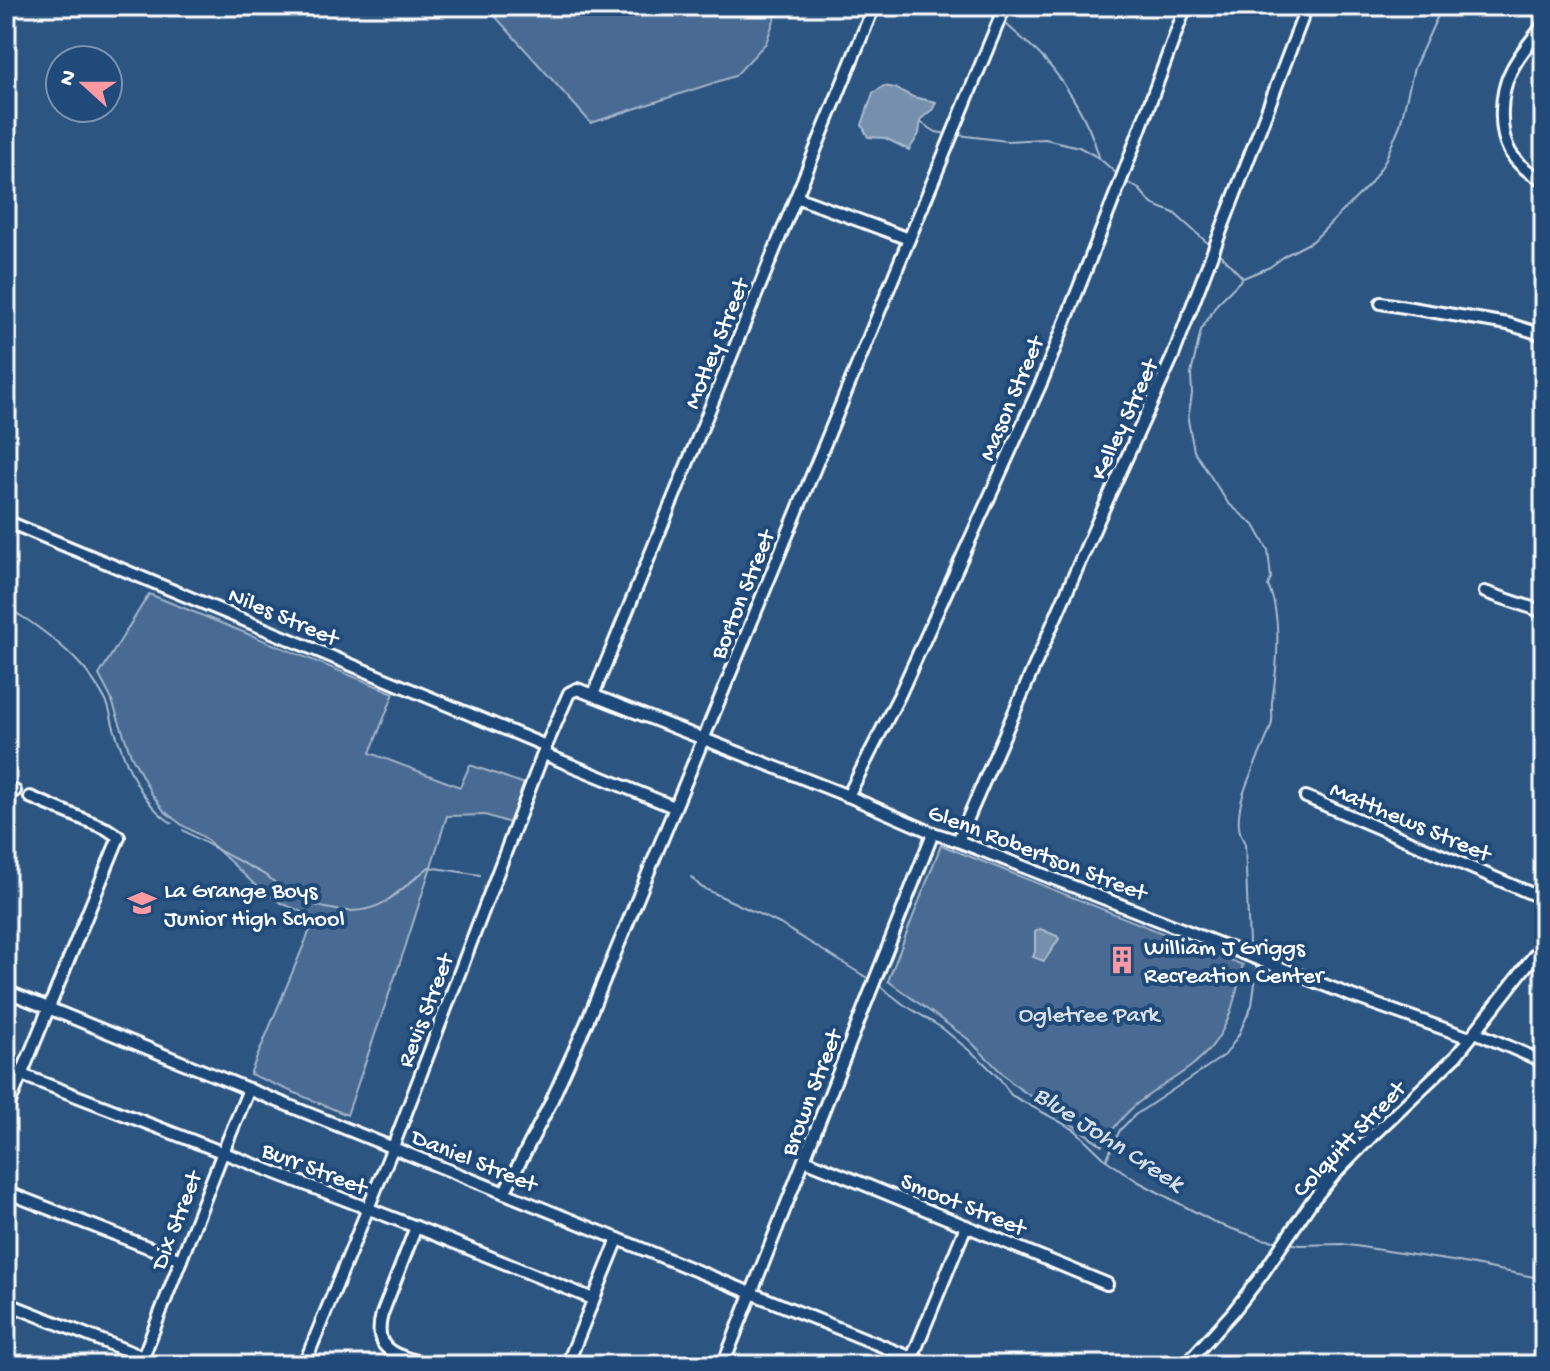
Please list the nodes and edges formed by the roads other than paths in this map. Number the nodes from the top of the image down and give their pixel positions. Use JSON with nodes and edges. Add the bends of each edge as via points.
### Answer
{"nodes":[{"id":1,"x":874,"y":6,"type":"edge"},
{"id":2,"x":1005,"y":6,"type":"edge"},
{"id":3,"x":1186,"y":6,"type":"edge"},
{"id":4,"x":1307,"y":6,"type":"edge"},
{"id":5,"x":1544,"y":24,"type":"edge"},
{"id":6,"x":1532,"y":40,"type":"junction"},
{"id":7,"x":1544,"y":50,"type":"edge"},
{"id":8,"x":1544,"y":180,"type":"edge"},
{"id":9,"x":796,"y":197,"type":"junction"},
{"id":10,"x":909,"y":239,"type":"junction"},
{"id":11,"x":1381,"y":303,"type":"dead end"},
{"id":12,"x":1544,"y":335,"type":"edge"},
{"id":13,"x":6,"y":521,"type":"edge"},
{"id":14,"x":1485,"y":592,"type":"dead end"},
{"id":15,"x":1544,"y":612,"type":"edge"},
{"id":16,"x":593,"y":695,"type":"junction"},
{"id":17,"x":703,"y":739,"type":"junction"},
{"id":18,"x":545,"y":750,"type":"junction"},
{"id":19,"x":848,"y":796,"type":"junction"},
{"id":20,"x":30,"y":797,"type":"dead end"},
{"id":21,"x":1306,"y":797,"type":"dead end"},
{"id":22,"x":674,"y":807,"type":"junction"},
{"id":23,"x":933,"y":833,"type":"junction"},
{"id":24,"x":958,"y":841,"type":"junction"},
{"id":25,"x":1544,"y":899,"type":"edge"},
{"id":26,"x":1544,"y":943,"type":"edge"},
{"id":27,"x":6,"y":991,"type":"edge"},
{"id":28,"x":49,"y":1008,"type":"junction"},
{"id":29,"x":1473,"y":1035,"type":"junction"},
{"id":30,"x":1544,"y":1062,"type":"edge"},
{"id":31,"x":22,"y":1075,"type":"junction"},
{"id":32,"x":249,"y":1089,"type":"junction"},
{"id":33,"x":6,"y":1112,"type":"edge"},
{"id":34,"x":393,"y":1147,"type":"junction"},
{"id":35,"x":223,"y":1152,"type":"junction"},
{"id":36,"x":805,"y":1160,"type":"junction"},
{"id":37,"x":6,"y":1192,"type":"edge"},
{"id":38,"x":504,"y":1193,"type":"junction"},
{"id":39,"x":367,"y":1209,"type":"junction"},
{"id":40,"x":966,"y":1226,"type":"junction"},
{"id":41,"x":416,"y":1227,"type":"junction"},
{"id":42,"x":618,"y":1239,"type":"junction"},
{"id":43,"x":181,"y":1260,"type":"junction"},
{"id":44,"x":1107,"y":1284,"type":"dead end"},
{"id":45,"x":752,"y":1293,"type":"junction"},
{"id":46,"x":593,"y":1299,"type":"junction"},
{"id":47,"x":6,"y":1303,"type":"edge"},
{"id":48,"x":912,"y":1358,"type":"junction"},
{"id":49,"x":142,"y":1361,"type":"edge"},
{"id":50,"x":304,"y":1365,"type":"edge"},
{"id":51,"x":429,"y":1365,"type":"edge"},
{"id":52,"x":567,"y":1365,"type":"edge"},
{"id":53,"x":723,"y":1365,"type":"edge"},
{"id":54,"x":929,"y":1365,"type":"edge"},
{"id":55,"x":1185,"y":1365,"type":"edge"}],
"edges":[{"from":1,"to":9,"type":"street","name":"Motley Street"},
{"from":2,"to":10,"type":"street","name":"Borton Street"},
{"from":3,"to":19,"type":"street","name":"Mason Street","via":[[1042,381]]},
{"from":4,"to":24,"type":"street","name":"Kelley Street","via":[[1173,356]]},
{"from":5,"to":6,"type":"street"},
{"from":6,"to":7,"type":"street"},
{"from":6,"to":8,"type":"street","via":[[1504,87],[1504,134],[1522,166]]},
{"from":9,"to":10,"type":"street"},
{"from":9,"to":16,"type":"street","name":"Motley Street"},
{"from":10,"to":17,"type":"street","name":"Borton Street"},
{"from":11,"to":12,"type":"street"},
{"from":13,"to":18,"type":"street","name":"Niles Street"},
{"from":14,"to":15,"type":"street"},
{"from":16,"to":17,"type":"street","name":"Glenn Robertson Street"},
{"from":16,"to":18,"type":"street","name":"Revis Street","via":[[577,689],[569,693]]},
{"from":17,"to":19,"type":"street","name":"Glenn Robertson Street"},
{"from":17,"to":22,"type":"street","name":"Borton Street"},
{"from":18,"to":22,"type":"street","name":"Niles Street"},
{"from":18,"to":34,"type":"street","name":"Revis Street"},
{"from":19,"to":23,"type":"street","name":"Glenn Robertson Street"},
{"from":20,"to":28,"type":"street","via":[[119,837]]},
{"from":21,"to":25,"type":"street","name":"Matthews Street"},
{"from":22,"to":38,"type":"street","name":"Borton Street","via":[[586,1024]]},
{"from":23,"to":24,"type":"street","name":"Glenn Robertson Street"},
{"from":23,"to":36,"type":"street","name":"Brown Street"},
{"from":24,"to":29,"type":"street","name":"Glenn Robertson Street","via":[[1352,996]]},
{"from":26,"to":29,"type":"street","name":"Colquitt Street"},
{"from":27,"to":28,"type":"street","name":"Daniel Street"},
{"from":28,"to":31,"type":"street"},
{"from":28,"to":32,"type":"street","name":"Daniel Street"},
{"from":29,"to":30,"type":"street","name":"Glenn Robertson Street"},
{"from":29,"to":55,"type":"street","name":"Colquitt Street","via":[[1334,1175],[1233,1312]]},
{"from":31,"to":33,"type":"street"},
{"from":31,"to":35,"type":"street","name":"Burr Street"},
{"from":32,"to":34,"type":"street","name":"Daniel Street"},
{"from":32,"to":35,"type":"street","name":"Dix Street"},
{"from":34,"to":38,"type":"street","name":"Daniel Street"},
{"from":34,"to":39,"type":"street","name":"Revis Street"},
{"from":35,"to":39,"type":"street","name":"Burr Street"},
{"from":35,"to":43,"type":"street","name":"Dix Street"},
{"from":36,"to":40,"type":"street","name":"Smoot Street"},
{"from":36,"to":45,"type":"street","name":"Brown Street"},
{"from":37,"to":43,"type":"street"},
{"from":38,"to":42,"type":"street","name":"Daniel Street"},
{"from":39,"to":41,"type":"street","name":"Burr Street"},
{"from":39,"to":50,"type":"street","name":"Revis Street"},
{"from":40,"to":44,"type":"street","name":"Smoot Street"},
{"from":40,"to":48,"type":"street"},
{"from":41,"to":46,"type":"street","name":"Burr Street"},
{"from":41,"to":51,"type":"street","via":[[382,1314],[379,1339],[399,1355]]},
{"from":42,"to":45,"type":"street","name":"Daniel Street"},
{"from":42,"to":46,"type":"street"},
{"from":43,"to":49,"type":"street","name":"Dix Street"},
{"from":45,"to":48,"type":"street","name":"Daniel Street"},
{"from":45,"to":53,"type":"street","name":"Brown Street"},
{"from":46,"to":52,"type":"street"},
{"from":47,"to":49,"type":"street"},
{"from":48,"to":54,"type":"street","name":"Daniel Street"}]}
